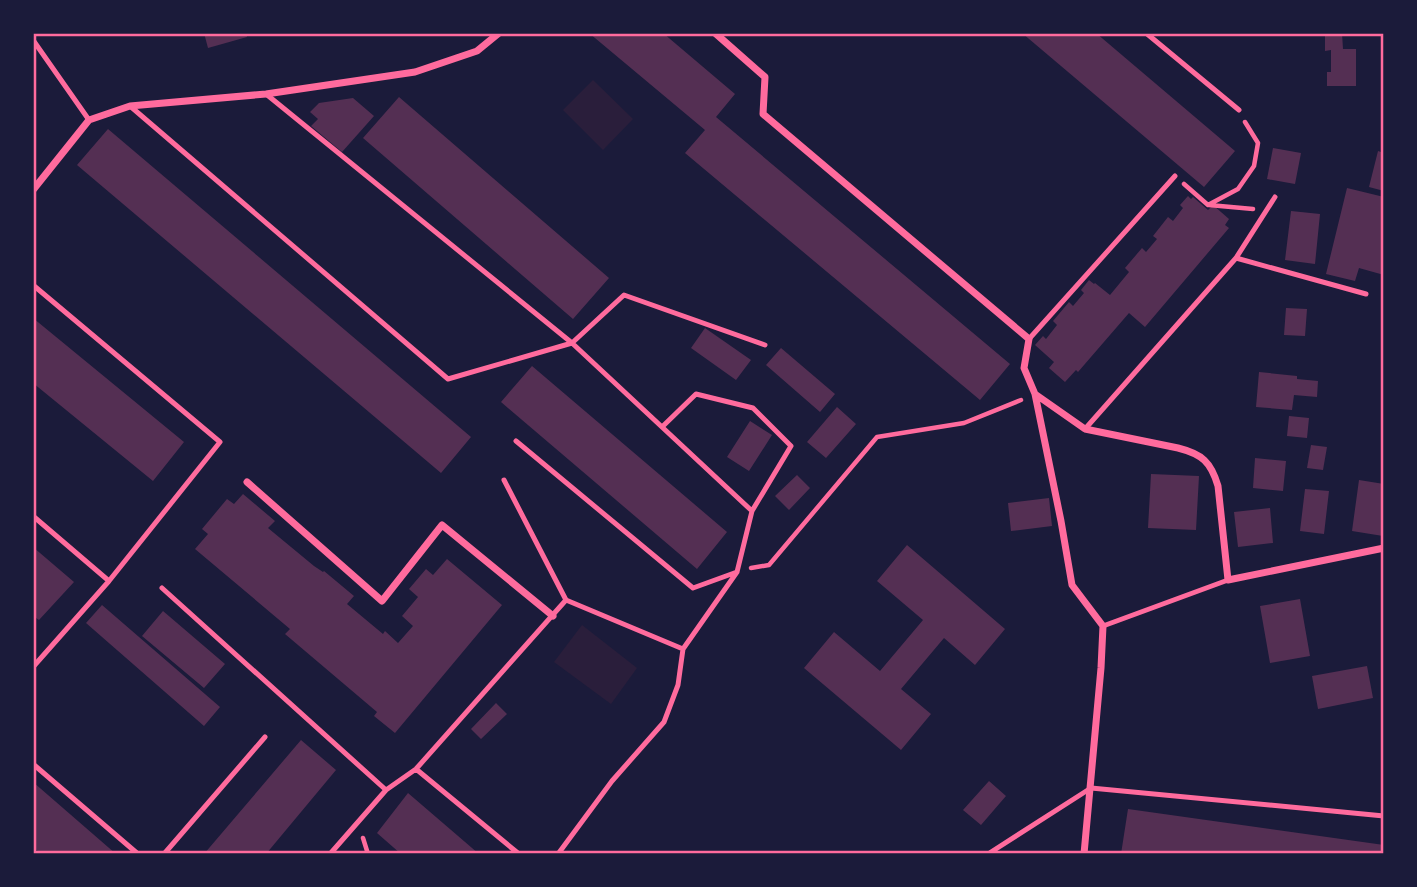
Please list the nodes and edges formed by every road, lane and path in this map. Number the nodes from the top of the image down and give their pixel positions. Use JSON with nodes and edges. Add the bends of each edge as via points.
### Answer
{"nodes":[{"id":1,"x":499,"y":33,"type":"edge"},
{"id":2,"x":715,"y":33,"type":"edge"},
{"id":3,"x":1146,"y":33,"type":"edge"},
{"id":4,"x":33,"y":40,"type":"edge"},
{"id":5,"x":265,"y":94,"type":"junction"},
{"id":6,"x":130,"y":106,"type":"junction"},
{"id":7,"x":1239,"y":110,"type":"joint"},
{"id":8,"x":89,"y":120,"type":"junction"},
{"id":9,"x":1175,"y":176,"type":"joint"},
{"id":10,"x":33,"y":190,"type":"edge"},
{"id":11,"x":1275,"y":197,"type":"dead end"},
{"id":12,"x":1208,"y":205,"type":"junction"},
{"id":13,"x":1266,"y":211,"type":"junction"},
{"id":14,"x":1236,"y":258,"type":"junction"},
{"id":15,"x":33,"y":285,"type":"edge"},
{"id":16,"x":1366,"y":295,"type":"dead end"},
{"id":17,"x":1029,"y":338,"type":"junction"},
{"id":18,"x":572,"y":343,"type":"junction"},
{"id":19,"x":765,"y":345,"type":"dead end"},
{"id":20,"x":1035,"y":394,"type":"junction"},
{"id":21,"x":662,"y":427,"type":"junction"},
{"id":22,"x":1085,"y":429,"type":"junction"},
{"id":23,"x":516,"y":441,"type":"dead end"},
{"id":24,"x":504,"y":480,"type":"dead end"},
{"id":25,"x":247,"y":482,"type":"dead end"},
{"id":26,"x":752,"y":512,"type":"junction"},
{"id":27,"x":33,"y":516,"type":"edge"},
{"id":28,"x":1384,"y":548,"type":"edge"},
{"id":29,"x":737,"y":572,"type":"junction"},
{"id":30,"x":1228,"y":580,"type":"junction"},
{"id":31,"x":109,"y":581,"type":"junction"},
{"id":32,"x":162,"y":588,"type":"dead end"},
{"id":33,"x":566,"y":600,"type":"junction"},
{"id":34,"x":553,"y":616,"type":"junction"},
{"id":35,"x":1103,"y":626,"type":"junction"},
{"id":36,"x":683,"y":649,"type":"junction"},
{"id":37,"x":33,"y":667,"type":"edge"},
{"id":38,"x":265,"y":737,"type":"dead end"},
{"id":39,"x":33,"y":764,"type":"edge"},
{"id":40,"x":416,"y":769,"type":"junction"},
{"id":41,"x":1091,"y":788,"type":"junction"},
{"id":42,"x":386,"y":790,"type":"junction"},
{"id":43,"x":1384,"y":816,"type":"edge"},
{"id":44,"x":138,"y":854,"type":"edge"},
{"id":45,"x":164,"y":854,"type":"edge"},
{"id":46,"x":330,"y":854,"type":"edge"},
{"id":47,"x":519,"y":854,"type":"edge"},
{"id":48,"x":558,"y":854,"type":"edge"},
{"id":49,"x":988,"y":854,"type":"edge"},
{"id":50,"x":1084,"y":854,"type":"edge"}],
"edges":[{"from":1,"to":5,"type":"street","via":[[477,51],[415,72]]},
{"from":2,"to":17,"type":"street","via":[[765,77],[763,114]]},
{"from":3,"to":7,"type":"lane"},
{"from":4,"to":8,"type":"lane"},
{"from":5,"to":6,"type":"street"},
{"from":5,"to":18,"type":"lane"},
{"from":6,"to":8,"type":"street"},
{"from":6,"to":18,"type":"lane","via":[[448,379]]},
{"from":7,"to":12,"type":"path","via":[[1258,143],[1254,166],[1238,189]]},
{"from":8,"to":10,"type":"street"},
{"from":9,"to":12,"type":"path"},
{"from":9,"to":17,"type":"lane"},
{"from":11,"to":13,"type":"lane"},
{"from":12,"to":13,"type":"path"},
{"from":13,"to":14,"type":"lane"},
{"from":14,"to":16,"type":"lane"},
{"from":14,"to":22,"type":"lane"},
{"from":15,"to":31,"type":"lane","via":[[220,442]]},
{"from":17,"to":20,"type":"street","via":[[1024,368]]},
{"from":18,"to":19,"type":"lane","via":[[624,295]]},
{"from":18,"to":21,"type":"lane"},
{"from":20,"to":22,"type":"street"},
{"from":20,"to":29,"type":"path","via":[[964,423],[877,438],[769,565]]},
{"from":20,"to":35,"type":"street","via":[[1072,585]]},
{"from":21,"to":26,"type":"lane"},
{"from":21,"to":26,"type":"lane","via":[[696,394],[752,408],[791,446]]},
{"from":22,"to":30,"type":"street","via":[[1178,448],[1205,460],[1218,486]]},
{"from":23,"to":29,"type":"lane","via":[[693,588]]},
{"from":24,"to":33,"type":"lane"},
{"from":25,"to":34,"type":"street","via":[[382,601],[442,525]]},
{"from":26,"to":29,"type":"lane"},
{"from":27,"to":31,"type":"lane"},
{"from":28,"to":30,"type":"street"},
{"from":29,"to":36,"type":"lane"},
{"from":30,"to":35,"type":"lane"},
{"from":31,"to":37,"type":"lane"},
{"from":32,"to":42,"type":"lane"},
{"from":33,"to":34,"type":"lane"},
{"from":33,"to":36,"type":"lane"},
{"from":34,"to":40,"type":"lane"},
{"from":35,"to":41,"type":"street"},
{"from":36,"to":48,"type":"lane","via":[[678,685],[664,722],[611,781]]},
{"from":38,"to":45,"type":"lane"},
{"from":39,"to":44,"type":"lane"},
{"from":40,"to":42,"type":"lane"},
{"from":40,"to":47,"type":"lane"},
{"from":41,"to":43,"type":"lane"},
{"from":41,"to":49,"type":"lane"},
{"from":41,"to":50,"type":"street"},
{"from":42,"to":46,"type":"lane"}]}
